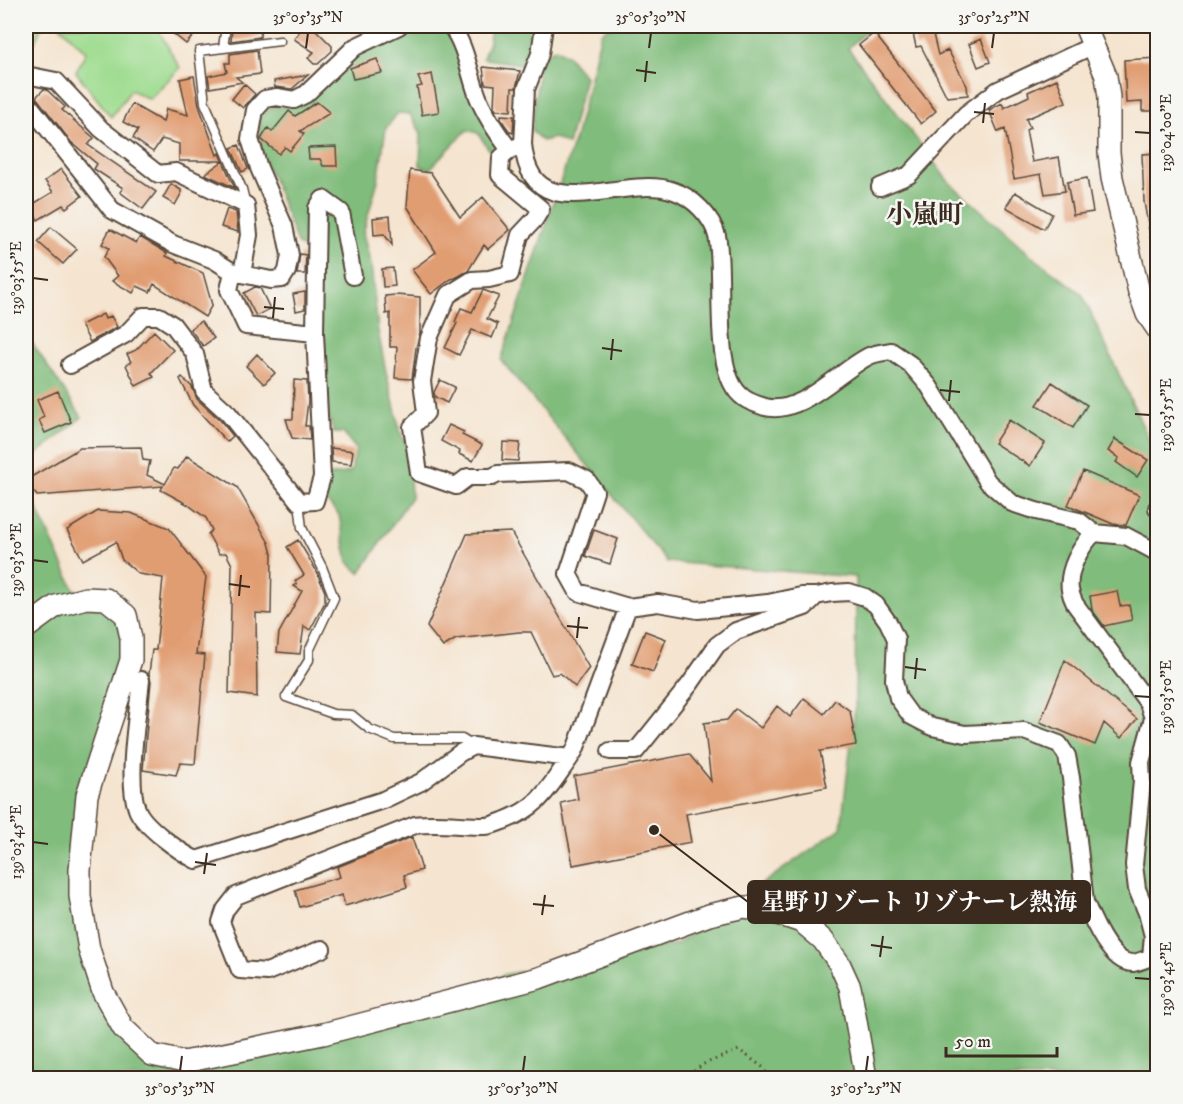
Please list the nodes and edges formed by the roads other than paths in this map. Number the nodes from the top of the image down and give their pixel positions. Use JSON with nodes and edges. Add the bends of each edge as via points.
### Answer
{"nodes":[{"id":1,"x":226,"y":26,"type":"edge"},
{"id":2,"x":399,"y":26,"type":"edge"},
{"id":3,"x":451,"y":26,"type":"edge"},
{"id":4,"x":544,"y":26,"type":"edge"},
{"id":5,"x":1085,"y":26,"type":"edge"},
{"id":6,"x":280,"y":41,"type":"dead end"},
{"id":7,"x":1094,"y":45,"type":"junction"},
{"id":8,"x":223,"y":48,"type":"junction"},
{"id":9,"x":26,"y":75,"type":"edge"},
{"id":10,"x":26,"y":101,"type":"edge"},
{"id":11,"x":516,"y":147,"type":"junction"},
{"id":12,"x":880,"y":187,"type":"dead end"},
{"id":13,"x":246,"y":206,"type":"junction"},
{"id":14,"x":238,"y":273,"type":"junction"},
{"id":15,"x":353,"y":276,"type":"dead end"},
{"id":16,"x":1158,"y":330,"type":"edge"},
{"id":17,"x":315,"y":333,"type":"junction"},
{"id":18,"x":70,"y":365,"type":"dead end"},
{"id":19,"x":299,"y":502,"type":"junction"},
{"id":20,"x":1094,"y":533,"type":"junction"},
{"id":21,"x":1158,"y":554,"type":"edge"},
{"id":22,"x":816,"y":596,"type":"junction"},
{"id":23,"x":628,"y":607,"type":"junction"},
{"id":24,"x":26,"y":628,"type":"edge"},
{"id":25,"x":141,"y":680,"type":"dead end"},
{"id":26,"x":473,"y":746,"type":"junction"},
{"id":27,"x":610,"y":751,"type":"dead end"},
{"id":28,"x":570,"y":758,"type":"junction"},
{"id":29,"x":322,"y":949,"type":"dead end"},
{"id":30,"x":866,"y":1078,"type":"edge"}],
"edges":[{"from":1,"to":8,"type":"lane"},
{"from":2,"to":14,"type":"street","via":[[355,47],[306,94],[294,99],[265,99],[255,110],[250,139],[284,226],[290,255],[288,271],[282,279]]},
{"from":3,"to":11,"type":"street","via":[[462,44],[492,126]]},
{"from":4,"to":11,"type":"street","via":[[540,54],[526,89]]},
{"from":5,"to":7,"type":"street"},
{"from":6,"to":8,"type":"lane"},
{"from":7,"to":12,"type":"street","via":[[998,90],[966,114],[909,175]]},
{"from":7,"to":16,"type":"street","via":[[1106,76],[1109,98],[1112,178],[1139,292]]},
{"from":8,"to":13,"type":"lane","via":[[199,51],[205,103]]},
{"from":9,"to":13,"type":"street","via":[[56,81],[101,129],[158,174],[176,172]]},
{"from":10,"to":14,"type":"street","via":[[112,210],[173,244]]},
{"from":11,"to":20,"type":"street","via":[[535,182],[554,192],[581,194],[650,188],[673,190],[693,201],[717,235],[724,363],[731,383],[743,398],[767,407],[794,405],[870,356],[891,351],[910,364],[928,386],[988,482],[1012,503],[1079,521]]},
{"from":11,"to":23,"type":"street","via":[[501,158],[500,175],[541,209],[520,236],[510,274],[472,280],[448,295],[435,322],[422,381],[426,412],[412,427],[419,473],[456,486],[468,477],[498,474],[569,471],[587,480],[595,492],[568,574],[578,592]]},
{"from":13,"to":14,"type":"street","via":[[249,235]]},
{"from":14,"to":17,"type":"street","via":[[229,290],[246,326]]},
{"from":15,"to":17,"type":"street","via":[[341,213],[323,199],[317,208]]},
{"from":17,"to":19,"type":"street","via":[[322,477],[315,501]]},
{"from":18,"to":19,"type":"street","via":[[126,334],[143,316],[159,316],[173,325],[195,354],[204,391],[228,413]]},
{"from":19,"to":26,"type":"lane","via":[[302,528],[334,598],[309,651],[309,660],[286,697],[333,714],[352,715],[369,729],[394,739],[462,739]]},
{"from":20,"to":21,"type":"street","via":[[1126,536]]},
{"from":20,"to":22,"type":"street","via":[[1080,553],[1070,589],[1075,604],[1148,703],[1153,718],[1141,762],[1134,865],[1137,890],[1154,936],[1151,957],[1132,963],[1113,954],[1085,902],[1071,778],[1067,756],[1059,744],[1024,731],[966,734],[932,727],[912,716],[898,698],[894,680],[896,639],[876,605],[849,592]]},
{"from":22,"to":23,"type":"street","via":[[698,610],[658,603]]},
{"from":22,"to":27,"type":"street","via":[[805,607],[736,631],[717,645],[636,751]]},
{"from":23,"to":28,"type":"street"},
{"from":24,"to":30,"type":"street","via":[[56,606],[86,598],[106,599],[126,615],[131,660],[87,795],[80,896],[89,949],[103,992],[123,1028],[152,1055],[184,1062],[323,1034],[539,978],[709,915],[744,907],[802,922],[823,940],[850,987]]},
{"from":25,"to":26,"type":"street","via":[[132,778],[137,811],[179,851],[196,860],[383,800],[421,782]]},
{"from":26,"to":28,"type":"street"},
{"from":28,"to":29,"type":"street","via":[[538,801],[511,818],[489,826],[415,825],[236,896],[221,922],[240,970],[267,972]]}]}
